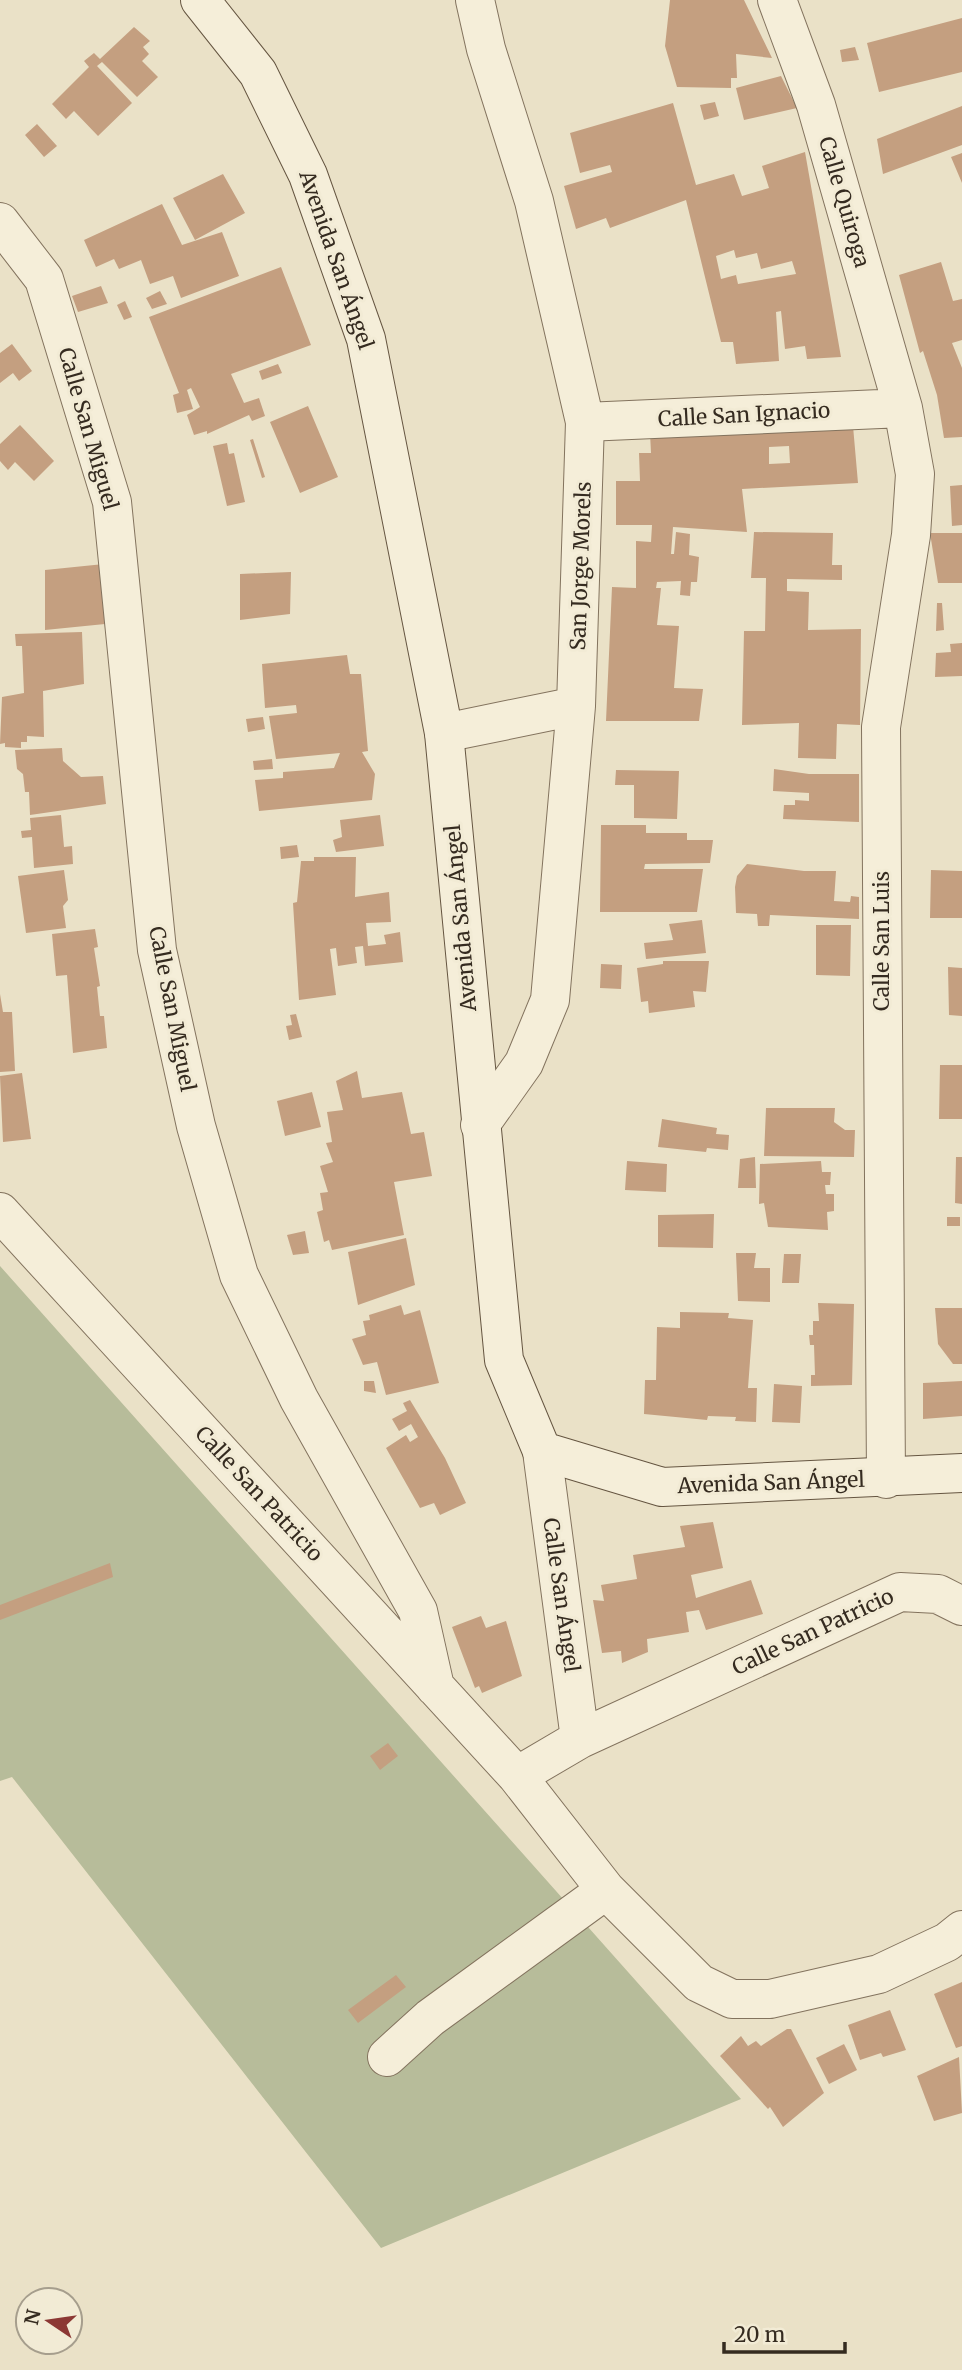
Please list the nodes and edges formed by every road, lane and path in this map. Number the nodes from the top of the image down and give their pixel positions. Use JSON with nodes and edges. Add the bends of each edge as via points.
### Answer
{"nodes":[{"id":1,"x":200,"y":0,"type":"edge"},
{"id":2,"x":475,"y":0,"type":"edge"},
{"id":3,"x":777,"y":0,"type":"edge"},
{"id":4,"x":0,"y":222,"type":"edge"},
{"id":5,"x":903,"y":408,"type":"junction"},
{"id":6,"x":585,"y":422,"type":"junction"},
{"id":7,"x":576,"y":706,"type":"junction"},
{"id":8,"x":444,"y":733,"type":"junction"},
{"id":9,"x":480,"y":1125,"type":"junction"},
{"id":10,"x":0,"y":1212,"type":"edge"},
{"id":11,"x":542,"y":1451,"type":"junction"},
{"id":12,"x":962,"y":1474,"type":"edge"},
{"id":13,"x":886,"y":1479,"type":"junction"},
{"id":14,"x":962,"y":1606,"type":"edge"},
{"id":15,"x":435,"y":1687,"type":"junction"},
{"id":16,"x":580,"y":1739,"type":"junction"},
{"id":17,"x":517,"y":1776,"type":"junction"},
{"id":18,"x":606,"y":1890,"type":"junction"},
{"id":19,"x":962,"y":1930,"type":"edge"},
{"id":20,"x":387,"y":2057,"type":"dead end"}],
"edges":[{"from":1,"to":8,"type":"street","name":"Avenida San Ángel","via":[[258,72],[308,175],[366,339]]},
{"from":2,"to":6,"type":"street","name":"San Jorge Morels","via":[[534,201]]},
{"from":3,"to":5,"type":"street","name":"Calle Quiroga","via":[[816,105]]},
{"from":4,"to":15,"type":"street","name":"Calle San Miguel","via":[[44,279],[112,502],[157,950],[196,1126],[239,1275],[299,1399],[418,1611]]},
{"from":5,"to":6,"type":"street","name":"Calle San Ignacio"},
{"from":5,"to":13,"type":"street","name":"Calle San Luis","via":[[915,474],[911,535],[881,727]]},
{"from":6,"to":7,"type":"street","name":"San Jorge Morels"},
{"from":7,"to":8,"type":"street"},
{"from":7,"to":9,"type":"street","name":"San Jorge Morels","via":[[550,1000],[524,1063]]},
{"from":8,"to":9,"type":"street","name":"Avenida San Ángel"},
{"from":9,"to":11,"type":"street","name":"Avenida San Ángel","via":[[504,1360]]},
{"from":10,"to":15,"type":"street","name":"Calle San Patricio"},
{"from":11,"to":13,"type":"street","name":"Avenida San Ángel","via":[[662,1487]]},
{"from":11,"to":16,"type":"street","name":"Calle San Ángel"},
{"from":12,"to":13,"type":"street","name":"Avenida San Ángel"},
{"from":14,"to":16,"type":"street","name":"Calle San Patricio","via":[[938,1594],[900,1592]]},
{"from":15,"to":17,"type":"street","name":"Calle San Patricio"},
{"from":16,"to":17,"type":"street","name":"Calle San Patricio"},
{"from":17,"to":18,"type":"street","name":"Calle San Patricio"},
{"from":18,"to":19,"type":"street","name":"Calle San Patricio","via":[[699,1983],[732,1999],[770,1999],[879,1974],[947,1942]]},
{"from":18,"to":20,"type":"street","via":[[430,2018]]}]}
